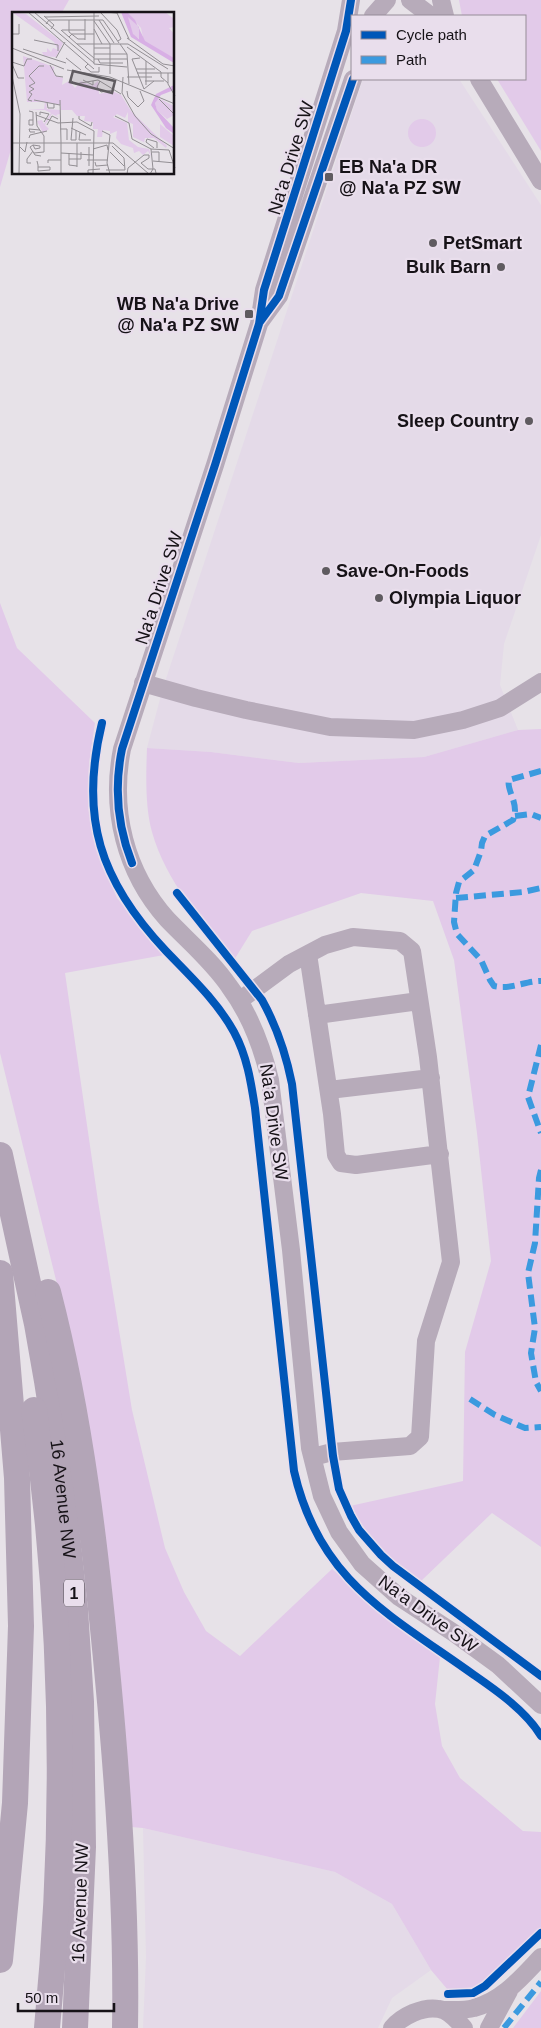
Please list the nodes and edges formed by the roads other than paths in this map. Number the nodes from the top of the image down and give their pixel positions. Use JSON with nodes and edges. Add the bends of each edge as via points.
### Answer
{"nodes":[{"id":1,"x":351,"y":0,"type":"edge"},
{"id":2,"x":387,"y":0,"type":"edge"},
{"id":3,"x":410,"y":0,"type":"edge"},
{"id":4,"x":442,"y":0,"type":"edge"},
{"id":5,"x":374,"y":15,"type":"edge"},
{"id":6,"x":430,"y":15,"type":"edge"},
{"id":7,"x":446,"y":15,"type":"edge"},
{"id":8,"x":353,"y":80,"type":"edge"},
{"id":9,"x":480,"y":80,"type":"edge"},
{"id":10,"x":541,"y":181,"type":"edge"},
{"id":11,"x":259,"y":324,"type":"junction"},
{"id":12,"x":143,"y":682,"type":"junction"},
{"id":13,"x":541,"y":682,"type":"edge"},
{"id":14,"x":308,"y":954,"type":"junction"},
{"id":15,"x":240,"y":1001,"type":"junction"},
{"id":16,"x":419,"y":1001,"type":"junction"},
{"id":17,"x":317,"y":1014,"type":"junction"},
{"id":18,"x":431,"y":1078,"type":"junction"},
{"id":19,"x":329,"y":1090,"type":"junction"},
{"id":20,"x":440,"y":1154,"type":"junction"},
{"id":21,"x":1,"y":1160,"type":"edge"},
{"id":22,"x":0,"y":1236,"type":"edge"},
{"id":23,"x":0,"y":1274,"type":"edge"},
{"id":24,"x":313,"y":1457,"type":"junction"},
{"id":25,"x":541,"y":1705,"type":"edge"},
{"id":26,"x":541,"y":1957,"type":"edge"},
{"id":27,"x":0,"y":1960,"type":"edge"},
{"id":28,"x":509,"y":1991,"type":"junction"},
{"id":29,"x":443,"y":2010,"type":"junction"},
{"id":30,"x":47,"y":2028,"type":"edge"},
{"id":31,"x":75,"y":2028,"type":"edge"},
{"id":32,"x":125,"y":2028,"type":"edge"},
{"id":33,"x":392,"y":2028,"type":"edge"},
{"id":34,"x":464,"y":2028,"type":"edge"},
{"id":35,"x":489,"y":2028,"type":"edge"}],
"edges":[{"from":1,"to":11,"type":"street","name":"Na'a Drive SW","via":[[346,31],[264,290]]},
{"from":2,"to":5,"type":"street"},
{"from":3,"to":6,"type":"street"},
{"from":4,"to":7,"type":"street"},
{"from":8,"to":11,"type":"street","name":"Na'a Drive SW","via":[[279,296]]},
{"from":9,"to":10,"type":"street"},
{"from":11,"to":12,"type":"street","name":"Na'a Drive SW"},
{"from":12,"to":13,"type":"street","via":[[230,706],[330,727],[414,730],[500,708]]},
{"from":12,"to":15,"type":"street","name":"Na'a Drive SW","via":[[119,765],[119,815],[126,848],[157,907],[218,972]]},
{"from":14,"to":15,"type":"street","via":[[289,964]]},
{"from":14,"to":16,"type":"street","via":[[353,937],[400,941],[412,951]]},
{"from":14,"to":17,"type":"street"},
{"from":15,"to":24,"type":"street","name":"Na'a Drive SW","via":[[262,1048],[270,1080]]},
{"from":16,"to":17,"type":"street"},
{"from":16,"to":18,"type":"street"},
{"from":17,"to":19,"type":"street"},
{"from":18,"to":19,"type":"street"},
{"from":18,"to":20,"type":"street"},
{"from":19,"to":20,"type":"street","via":[[336,1155],[341,1163],[356,1165]]},
{"from":20,"to":24,"type":"street","via":[[451,1262],[426,1342],[420,1437],[410,1446],[332,1452]]},
{"from":21,"to":31,"type":"highway","name":"16 Avenue NW","number":"1","via":[[38,1324],[58,1452],[76,1609],[83,1847]]},
{"from":21,"to":32,"type":"highway","via":[[40,1264],[61,1343],[89,1503],[122,1836]]},
{"from":22,"to":30,"type":"highway","name":"16 Avenue NW","number":"1","via":[[19,1319],[37,1431],[57,1639],[60,1842]]},
{"from":23,"to":27,"type":"highway","via":[[17,1478],[22,1626],[14,1803]]},
{"from":24,"to":25,"type":"street","name":"Na'a Drive SW","via":[[322,1496],[339,1532],[362,1564],[399,1597],[498,1665]]},
{"from":26,"to":28,"type":"street"},
{"from":28,"to":29,"type":"street","via":[[472,2009]]},
{"from":28,"to":35,"type":"street"},
{"from":29,"to":33,"type":"street","via":[[429,2009],[410,2014]]},
{"from":29,"to":34,"type":"street"}]}
